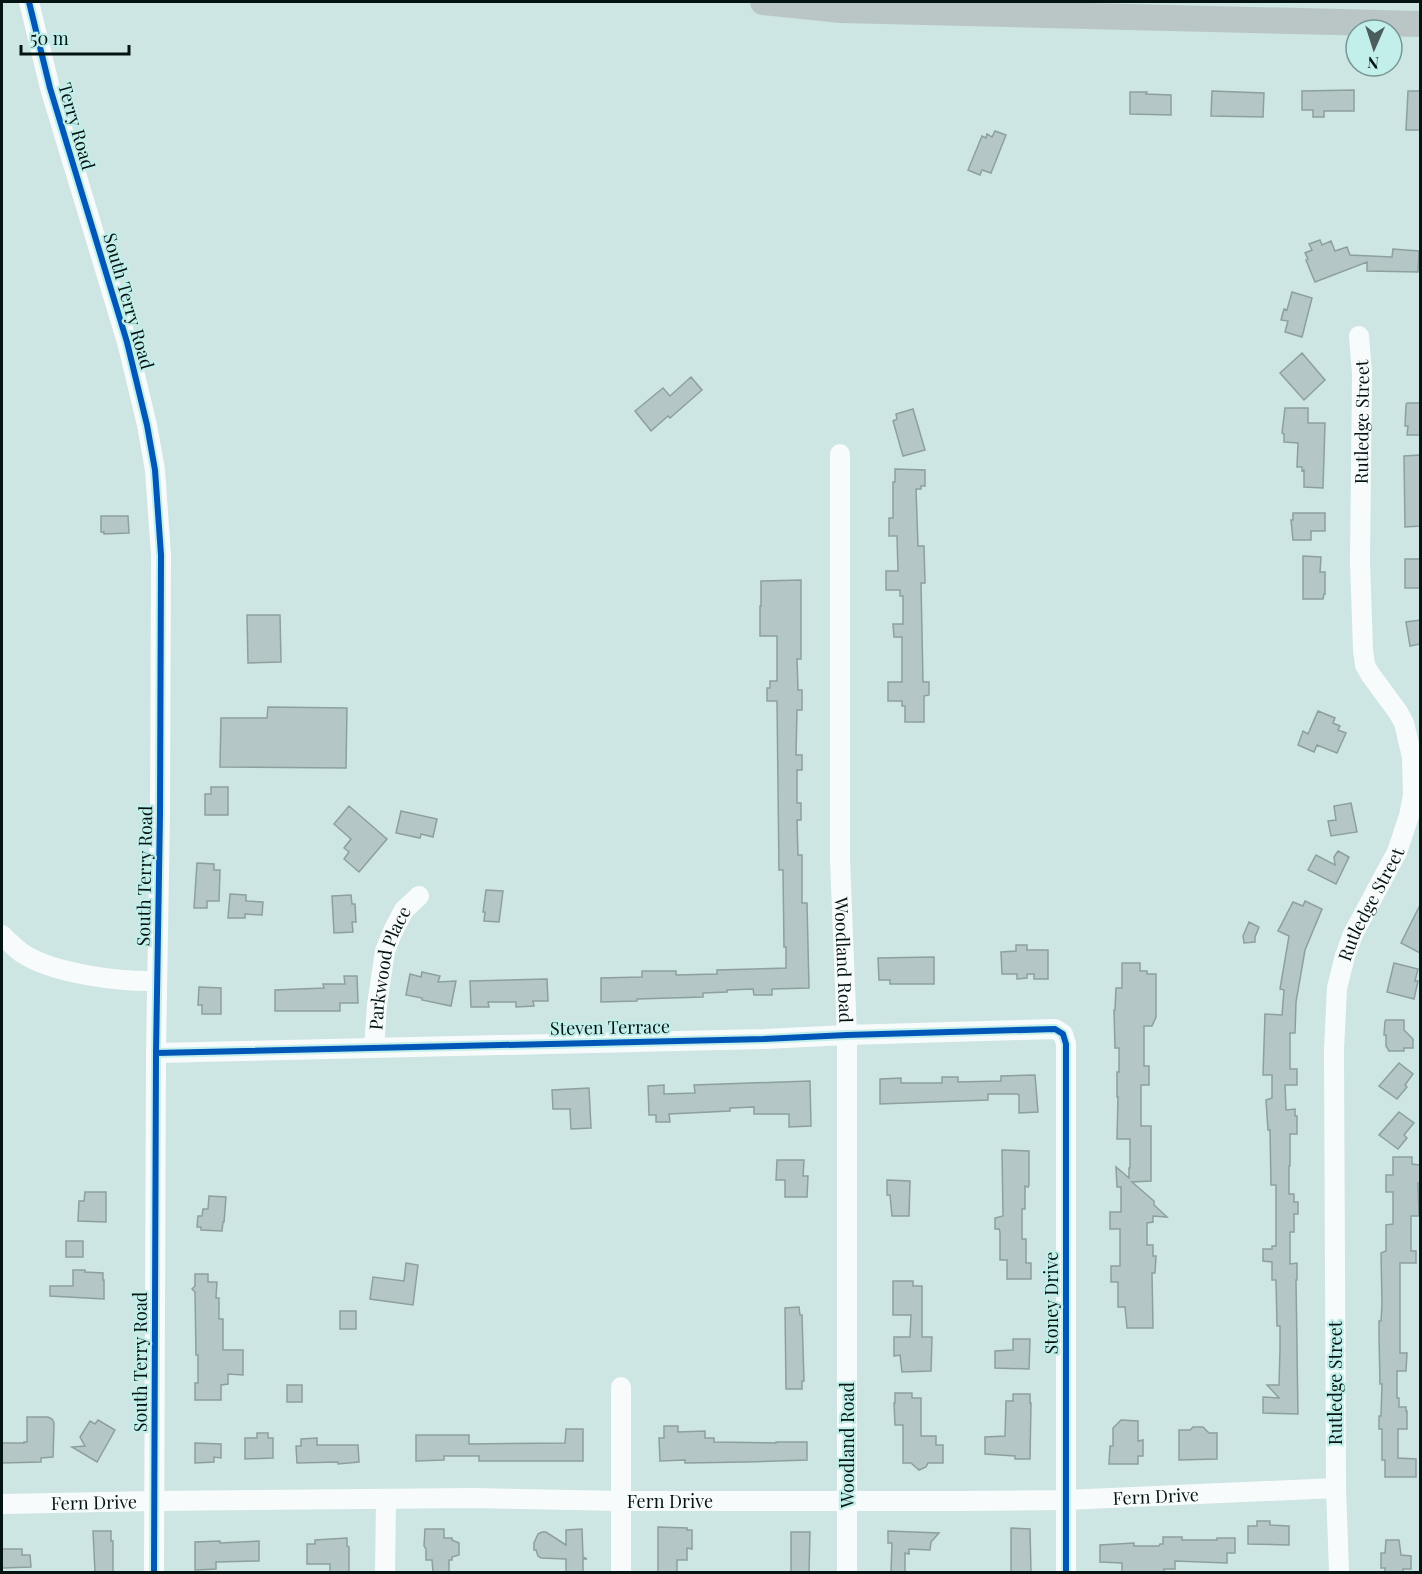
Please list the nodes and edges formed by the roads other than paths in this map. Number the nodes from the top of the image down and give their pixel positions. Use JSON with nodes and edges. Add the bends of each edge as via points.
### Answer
{"nodes":[{"id":1,"x":29,"y":2,"type":"edge"},
{"id":2,"x":763,"y":2,"type":"edge"},
{"id":3,"x":1420,"y":24,"type":"edge"},
{"id":4,"x":80,"y":190,"type":"joint"},
{"id":5,"x":1359,"y":336,"type":"dead end"},
{"id":6,"x":840,"y":454,"type":"dead end"},
{"id":7,"x":419,"y":896,"type":"dead end"},
{"id":8,"x":2,"y":935,"type":"edge"},
{"id":9,"x":157,"y":981,"type":"junction"},
{"id":10,"x":1063,"y":1034,"type":"joint"},
{"id":11,"x":846,"y":1035,"type":"junction"},
{"id":12,"x":374,"y":1048,"type":"junction"},
{"id":13,"x":156,"y":1053,"type":"junction"},
{"id":14,"x":621,"y":1387,"type":"dead end"},
{"id":15,"x":1336,"y":1488,"type":"junction"},
{"id":16,"x":386,"y":1500,"type":"junction"},
{"id":17,"x":1066,"y":1500,"type":"junction"},
{"id":18,"x":154,"y":1501,"type":"junction"},
{"id":19,"x":621,"y":1501,"type":"junction"},
{"id":20,"x":847,"y":1502,"type":"junction"},
{"id":21,"x":2,"y":1504,"type":"edge"},
{"id":22,"x":154,"y":1572,"type":"edge"},
{"id":23,"x":385,"y":1572,"type":"edge"},
{"id":24,"x":621,"y":1572,"type":"edge"},
{"id":25,"x":847,"y":1572,"type":"edge"},
{"id":26,"x":1066,"y":1572,"type":"edge"},
{"id":27,"x":1339,"y":1572,"type":"edge"}],
"edges":[{"from":1,"to":4,"type":"street","name":"Terry Road"},
{"from":2,"to":3,"type":"main road","via":[[841,10]]},
{"from":4,"to":9,"type":"street","name":"South Terry Road","via":[[127,342],[155,470],[161,555]]},
{"from":5,"to":15,"type":"street","name":"Rutledge Street","via":[[1363,650],[1370,674],[1404,723],[1412,757],[1413,795],[1397,852],[1353,934],[1336,988]]},
{"from":6,"to":11,"type":"street","name":"Woodland Road","via":[[840,860]]},
{"from":7,"to":12,"type":"street","name":"Parkwood Place","via":[[404,910],[386,951]]},
{"from":8,"to":9,"type":"street","via":[[23,954],[50,966],[95,977]]},
{"from":9,"to":13,"type":"street","name":"South Terry Road"},
{"from":10,"to":11,"type":"street","name":"Steven Terrace","via":[[1054,1029]]},
{"from":10,"to":17,"type":"street","name":"Stoney Drive"},
{"from":11,"to":12,"type":"street","name":"Steven Terrace"},
{"from":11,"to":20,"type":"street","name":"Woodland Road"},
{"from":12,"to":13,"type":"street","name":"Steven Terrace"},
{"from":13,"to":18,"type":"street","name":"South Terry Road"},
{"from":14,"to":19,"type":"street"},
{"from":15,"to":17,"type":"street","name":"Fern Drive"},
{"from":15,"to":27,"type":"street","name":"Rutledge Street"},
{"from":16,"to":18,"type":"street","name":"Fern Drive"},
{"from":16,"to":19,"type":"street","name":"Fern Drive"},
{"from":16,"to":23,"type":"street"},
{"from":17,"to":20,"type":"street","name":"Fern Drive"},
{"from":17,"to":26,"type":"street","name":"Stoney Drive"},
{"from":18,"to":21,"type":"street","name":"Fern Drive"},
{"from":18,"to":22,"type":"street","name":"South Terry Road"},
{"from":19,"to":20,"type":"street","name":"Fern Drive"},
{"from":19,"to":24,"type":"street"},
{"from":20,"to":25,"type":"street","name":"Woodland Road"}]}
